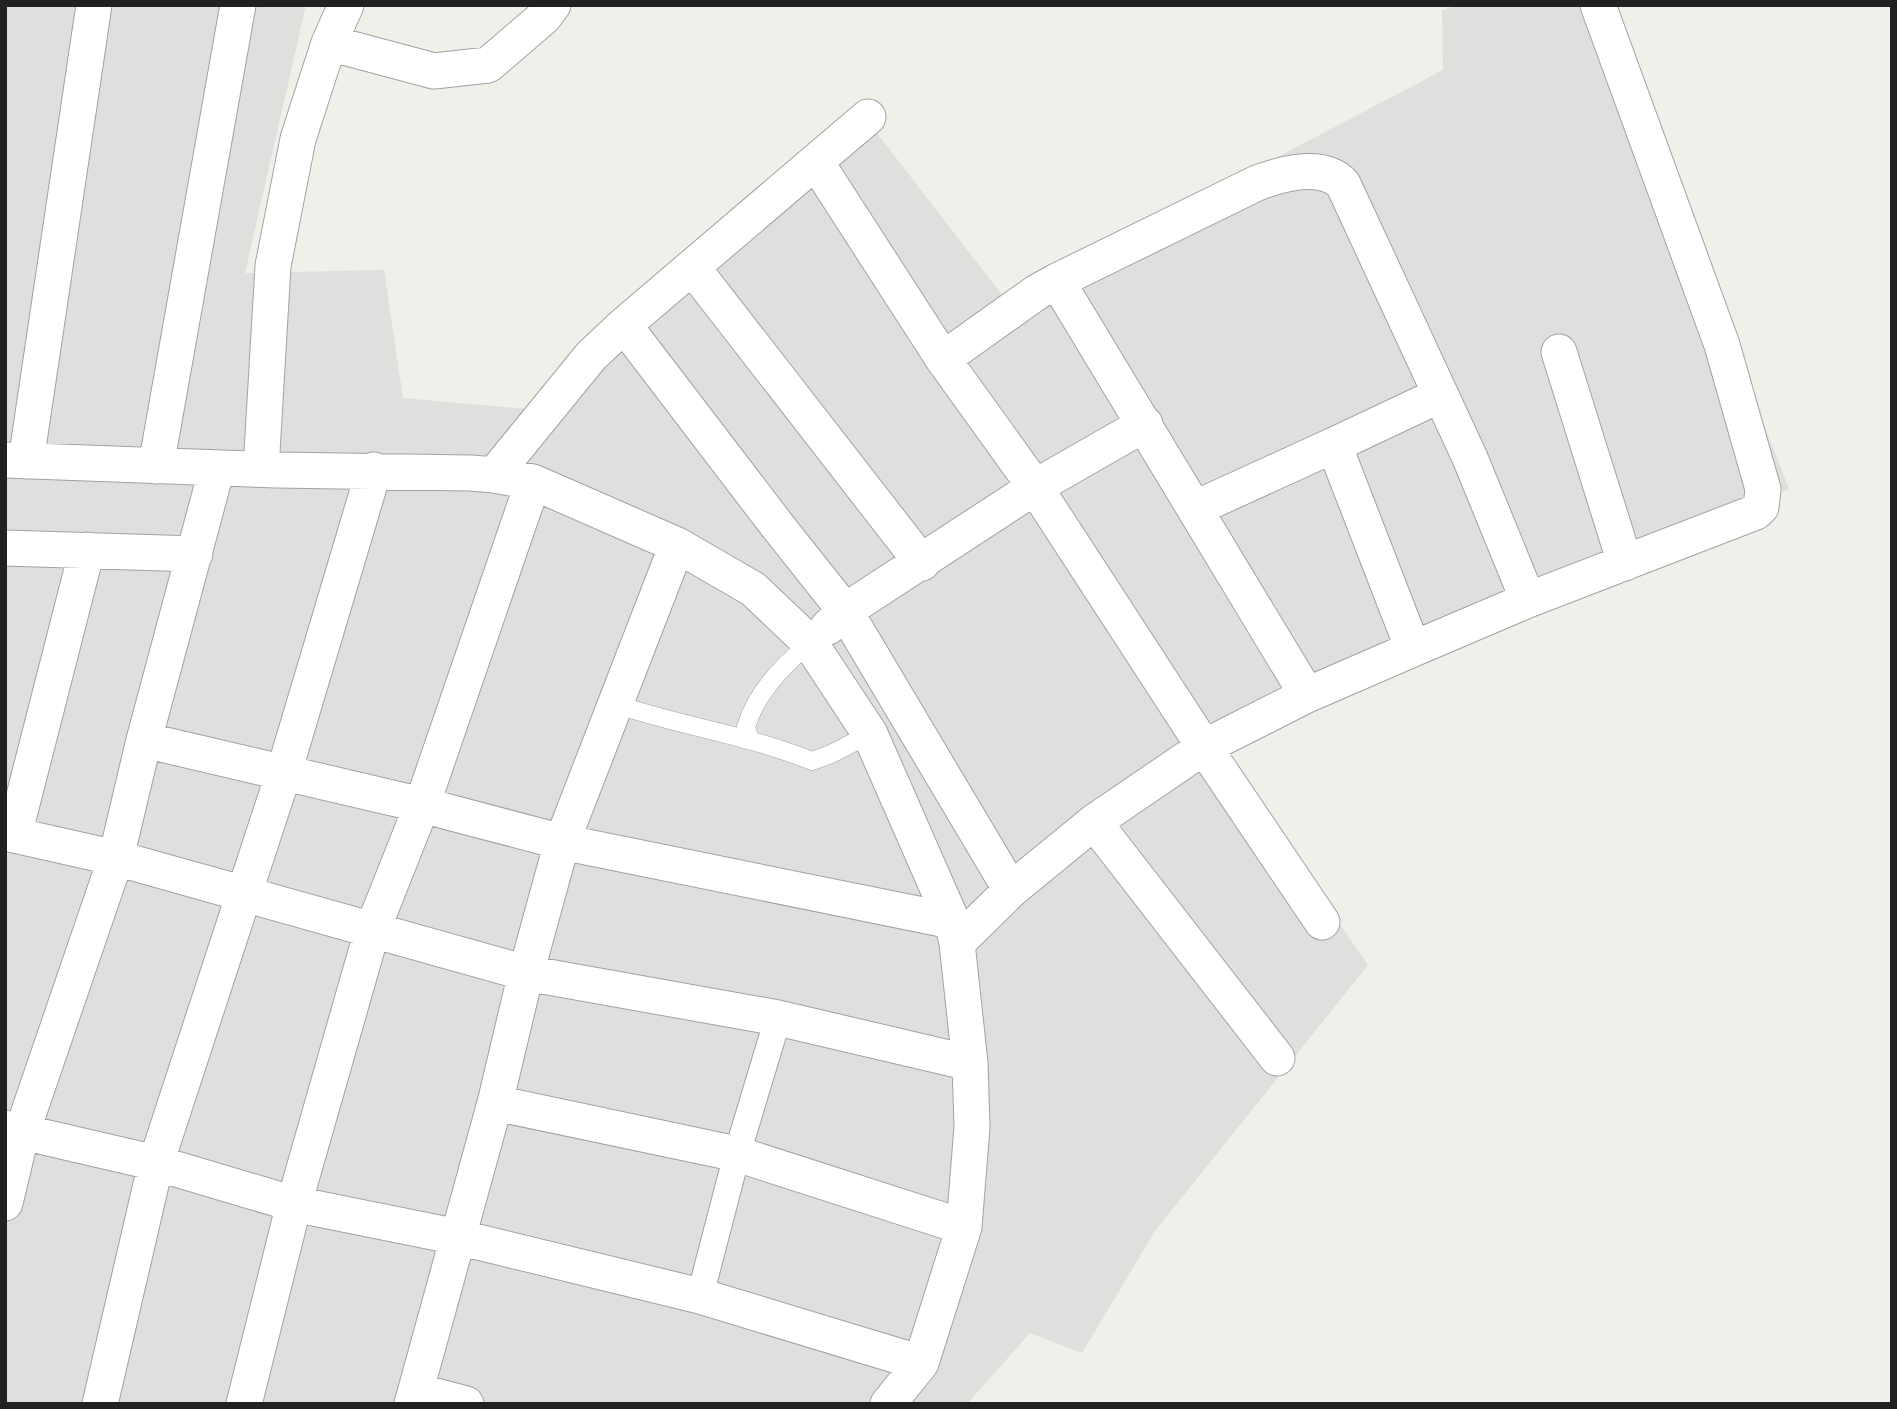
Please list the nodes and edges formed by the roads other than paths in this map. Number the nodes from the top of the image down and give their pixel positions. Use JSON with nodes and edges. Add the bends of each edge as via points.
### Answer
{"nodes":[{"id":1,"x":94,"y":5,"type":"edge"},
{"id":2,"x":239,"y":5,"type":"edge"},
{"id":3,"x":346,"y":5,"type":"edge"},
{"id":4,"x":553,"y":5,"type":"edge"},
{"id":5,"x":1598,"y":5,"type":"edge"},
{"id":6,"x":329,"y":43,"type":"junction"},
{"id":7,"x":868,"y":117,"type":"dead end"},
{"id":8,"x":816,"y":162,"type":"junction"},
{"id":9,"x":692,"y":267,"type":"junction"},
{"id":10,"x":1058,"y":281,"type":"junction"},
{"id":11,"x":624,"y":325,"type":"junction"},
{"id":12,"x":1559,"y":352,"type":"dead end"},
{"id":13,"x":943,"y":359,"type":"junction"},
{"id":14,"x":1440,"y":395,"type":"junction"},
{"id":15,"x":1145,"y":424,"type":"junction"},
{"id":16,"x":1334,"y":445,"type":"junction"},
{"id":17,"x":15,"y":460,"type":"edge"},
{"id":18,"x":156,"y":466,"type":"junction"},
{"id":19,"x":217,"y":468,"type":"junction"},
{"id":20,"x":261,"y":469,"type":"junction"},
{"id":21,"x":374,"y":470,"type":"junction"},
{"id":22,"x":495,"y":475,"type":"junction"},
{"id":23,"x":533,"y":482,"type":"junction"},
{"id":24,"x":1035,"y":487,"type":"junction"},
{"id":25,"x":1196,"y":508,"type":"junction"},
{"id":26,"x":677,"y":545,"type":"junction"},
{"id":27,"x":5,"y":548,"type":"edge"},
{"id":28,"x":87,"y":550,"type":"junction"},
{"id":29,"x":195,"y":554,"type":"junction"},
{"id":30,"x":922,"y":562,"type":"junction"},
{"id":31,"x":1625,"y":563,"type":"junction"},
{"id":32,"x":1528,"y":600,"type":"junction"},
{"id":33,"x":845,"y":611,"type":"junction"},
{"id":34,"x":810,"y":643,"type":"junction"},
{"id":35,"x":1413,"y":649,"type":"junction"},
{"id":36,"x":1307,"y":695,"type":"junction"},
{"id":37,"x":615,"y":704,"type":"junction"},
{"id":38,"x":870,"y":734,"type":"junction"},
{"id":39,"x":144,"y":740,"type":"junction"},
{"id":40,"x":750,"y":740,"type":"junction"},
{"id":41,"x":1204,"y":747,"type":"junction"},
{"id":42,"x":284,"y":772,"type":"junction"},
{"id":43,"x":422,"y":805,"type":"junction"},
{"id":44,"x":1094,"y":822,"type":"junction"},
{"id":45,"x":10,"y":834,"type":"edge"},
{"id":46,"x":562,"y":842,"type":"junction"},
{"id":47,"x":116,"y":858,"type":"junction"},
{"id":48,"x":1011,"y":890,"type":"junction"},
{"id":49,"x":243,"y":895,"type":"junction"},
{"id":50,"x":1322,"y":922,"type":"dead end"},
{"id":51,"x":372,"y":931,"type":"junction"},
{"id":52,"x":955,"y":932,"type":"junction"},
{"id":53,"x":526,"y":973,"type":"junction"},
{"id":54,"x":778,"y":1018,"type":"junction"},
{"id":55,"x":1278,"y":1058,"type":"dead end"},
{"id":56,"x":970,"y":1063,"type":"junction"},
{"id":57,"x":495,"y":1103,"type":"junction"},
{"id":58,"x":14,"y":1130,"type":"edge"},
{"id":59,"x":737,"y":1154,"type":"junction"},
{"id":60,"x":156,"y":1163,"type":"junction"},
{"id":61,"x":5,"y":1203,"type":"edge"},
{"id":62,"x":294,"y":1204,"type":"junction"},
{"id":63,"x":964,"y":1227,"type":"junction"},
{"id":64,"x":458,"y":1237,"type":"junction"},
{"id":65,"x":700,"y":1296,"type":"junction"},
{"id":66,"x":921,"y":1363,"type":"junction"},
{"id":67,"x":414,"y":1398,"type":"edge"},
{"id":68,"x":100,"y":1404,"type":"edge"},
{"id":69,"x":244,"y":1404,"type":"edge"},
{"id":70,"x":466,"y":1404,"type":"edge"},
{"id":71,"x":888,"y":1404,"type":"edge"}],
"edges":[{"from":1,"to":17,"type":"street"},
{"from":2,"to":18,"type":"street"},
{"from":3,"to":6,"type":"street"},
{"from":4,"to":6,"type":"street","via":[[488,65],[434,71]]},
{"from":5,"to":31,"type":"street","via":[[1722,345],[1763,489],[1756,512]]},
{"from":6,"to":20,"type":"street","via":[[298,139],[273,266]]},
{"from":7,"to":8,"type":"street"},
{"from":8,"to":9,"type":"street"},
{"from":8,"to":13,"type":"street"},
{"from":9,"to":11,"type":"street"},
{"from":9,"to":30,"type":"street"},
{"from":10,"to":13,"type":"street"},
{"from":10,"to":14,"type":"street","via":[[1257,183],[1280,175],[1332,175],[1343,184]]},
{"from":10,"to":15,"type":"street"},
{"from":11,"to":22,"type":"street","via":[[591,356]]},
{"from":11,"to":33,"type":"street"},
{"from":12,"to":31,"type":"street"},
{"from":13,"to":24,"type":"street"},
{"from":14,"to":16,"type":"street"},
{"from":14,"to":32,"type":"street"},
{"from":15,"to":24,"type":"street"},
{"from":15,"to":25,"type":"street"},
{"from":16,"to":25,"type":"street"},
{"from":16,"to":35,"type":"street"},
{"from":17,"to":18,"type":"street"},
{"from":18,"to":19,"type":"street"},
{"from":19,"to":20,"type":"street"},
{"from":19,"to":29,"type":"street"},
{"from":20,"to":21,"type":"street"},
{"from":21,"to":22,"type":"street"},
{"from":21,"to":42,"type":"street"},
{"from":22,"to":23,"type":"street"},
{"from":23,"to":26,"type":"street"},
{"from":23,"to":43,"type":"street"},
{"from":24,"to":30,"type":"street"},
{"from":24,"to":41,"type":"street"},
{"from":25,"to":36,"type":"street"},
{"from":26,"to":34,"type":"street","via":[[753,589]]},
{"from":26,"to":37,"type":"street"},
{"from":27,"to":28,"type":"street"},
{"from":28,"to":29,"type":"street"},
{"from":28,"to":45,"type":"street"},
{"from":29,"to":39,"type":"street"},
{"from":30,"to":33,"type":"street"},
{"from":31,"to":32,"type":"street"},
{"from":32,"to":35,"type":"street"},
{"from":33,"to":34,"type":"street"},
{"from":33,"to":48,"type":"street"},
{"from":34,"to":38,"type":"street"},
{"from":34,"to":40,"type":"lane","via":[[757,699],[746,727]]},
{"from":35,"to":36,"type":"street"},
{"from":36,"to":41,"type":"street"},
{"from":37,"to":40,"type":"lane"},
{"from":37,"to":46,"type":"street"},
{"from":38,"to":40,"type":"lane","via":[[811,761]]},
{"from":38,"to":52,"type":"street"},
{"from":39,"to":42,"type":"street"},
{"from":39,"to":47,"type":"street"},
{"from":41,"to":44,"type":"street"},
{"from":41,"to":50,"type":"street"},
{"from":42,"to":43,"type":"street"},
{"from":42,"to":49,"type":"street"},
{"from":43,"to":46,"type":"street"},
{"from":43,"to":51,"type":"street"},
{"from":44,"to":48,"type":"street"},
{"from":44,"to":55,"type":"street"},
{"from":45,"to":47,"type":"street"},
{"from":46,"to":52,"type":"street"},
{"from":46,"to":53,"type":"street"},
{"from":47,"to":49,"type":"street"},
{"from":47,"to":58,"type":"street"},
{"from":48,"to":52,"type":"street"},
{"from":49,"to":51,"type":"street"},
{"from":49,"to":60,"type":"street"},
{"from":51,"to":53,"type":"street"},
{"from":51,"to":62,"type":"street"},
{"from":52,"to":56,"type":"street"},
{"from":53,"to":54,"type":"street"},
{"from":53,"to":57,"type":"street"},
{"from":54,"to":56,"type":"street"},
{"from":54,"to":59,"type":"street"},
{"from":56,"to":63,"type":"street","via":[[972,1127]]},
{"from":57,"to":59,"type":"street"},
{"from":57,"to":64,"type":"street"},
{"from":58,"to":60,"type":"street"},
{"from":58,"to":61,"type":"street"},
{"from":59,"to":63,"type":"street"},
{"from":59,"to":65,"type":"street"},
{"from":60,"to":62,"type":"street"},
{"from":60,"to":68,"type":"street"},
{"from":62,"to":64,"type":"street"},
{"from":62,"to":69,"type":"street"},
{"from":63,"to":66,"type":"street"},
{"from":64,"to":65,"type":"street"},
{"from":64,"to":67,"type":"street"},
{"from":65,"to":66,"type":"street"},
{"from":66,"to":71,"type":"street"},
{"from":67,"to":70,"type":"street"}]}
